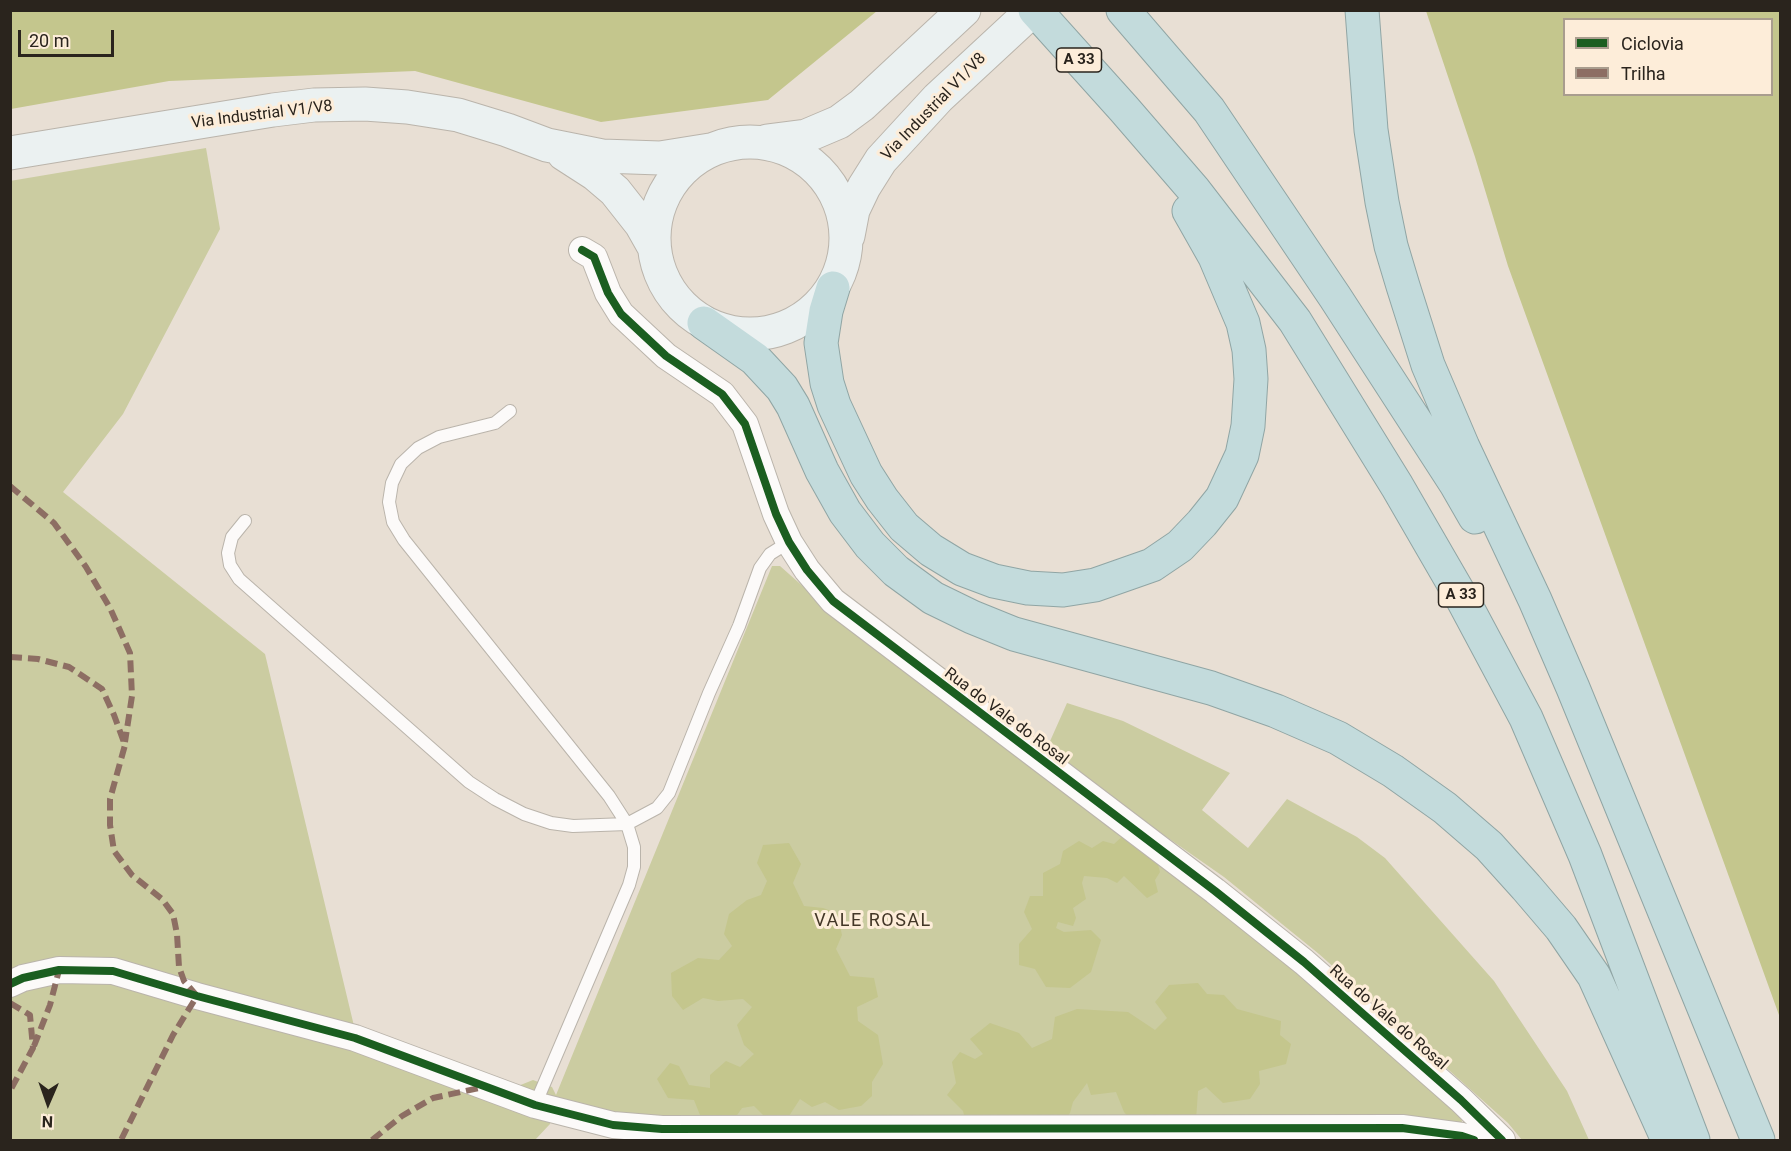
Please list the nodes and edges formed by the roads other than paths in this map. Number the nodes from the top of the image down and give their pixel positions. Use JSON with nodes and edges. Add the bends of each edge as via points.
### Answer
{"nodes":[{"id":1,"x":964,"y":10,"type":"edge"},
{"id":2,"x":1034,"y":10,"type":"edge"},
{"id":3,"x":1123,"y":10,"type":"edge"},
{"id":4,"x":1362,"y":10,"type":"edge"},
{"id":5,"x":1124,"y":109,"type":"junction"},
{"id":6,"x":759,"y":142,"type":"junction"},
{"id":7,"x":547,"y":145,"type":"junction"},
{"id":8,"x":710,"y":150,"type":"junction"},
{"id":9,"x":10,"y":153,"type":"edge"},
{"id":10,"x":654,"y":247,"type":"junction"},
{"id":11,"x":582,"y":250,"type":"dead end"},
{"id":12,"x":846,"y":252,"type":"junction"},
{"id":13,"x":833,"y":288,"type":"junction"},
{"id":14,"x":704,"y":323,"type":"junction"},
{"id":15,"x":510,"y":411,"type":"dead end"},
{"id":16,"x":245,"y":521,"type":"dead end"},
{"id":17,"x":789,"y":543,"type":"junction"},
{"id":18,"x":1573,"y":688,"type":"junction"},
{"id":19,"x":627,"y":824,"type":"junction"},
{"id":20,"x":10,"y":984,"type":"edge"},
{"id":21,"x":535,"y":1106,"type":"junction"},
{"id":22,"x":1474,"y":1140,"type":"edge"},
{"id":23,"x":1502,"y":1140,"type":"edge"},
{"id":24,"x":1668,"y":1140,"type":"edge"},
{"id":25,"x":1693,"y":1140,"type":"edge"},
{"id":26,"x":1758,"y":1140,"type":"edge"}],
"edges":[{"from":1,"to":6,"type":"main road","via":[[839,122],[806,136]]},
{"from":2,"to":5,"type":"highway","number":"A 33"},
{"from":2,"to":12,"type":"main road","name":"Via Industrial V1/V8","via":[[938,98],[881,160],[853,210]]},
{"from":3,"to":18,"type":"highway","via":[[1209,110],[1335,297],[1456,484]]},
{"from":4,"to":18,"type":"highway","via":[[1373,140],[1402,286],[1445,407]]},
{"from":5,"to":13,"type":"highway","via":[[1215,257],[1243,323],[1251,379],[1242,454],[1222,498],[1180,546],[1152,565],[1095,585],[1063,590],[1028,588],[962,569],[904,527],[866,474],[827,383],[822,343]]},
{"from":5,"to":25,"type":"highway","number":"A 33","via":[[1194,190],[1295,321],[1463,600],[1526,718],[1580,845]]},
{"from":6,"to":8,"type":"main road"},
{"from":6,"to":12,"type":"main road","via":[[797,153],[826,178],[844,214]]},
{"from":7,"to":8,"type":"main road","name":"Via Industrial V1/V8","via":[[632,158]]},
{"from":7,"to":9,"type":"main road","name":"Via Industrial V1/V8","via":[[458,115],[364,104],[273,110]]},
{"from":7,"to":10,"type":"main road","name":"Via Industrial V1/V8","via":[[615,191]]},
{"from":8,"to":10,"type":"main road","via":[[685,167],[666,190],[658,208]]},
{"from":10,"to":14,"type":"main road","via":[[664,284],[689,313]]},
{"from":11,"to":17,"type":"street","name":"Rua do Vale do Rosal","via":[[594,257],[621,314],[666,356],[722,394],[745,424]]},
{"from":12,"to":13,"type":"main road"},
{"from":13,"to":14,"type":"main road","via":[[808,315],[775,331],[739,334]]},
{"from":14,"to":24,"type":"highway","via":[[755,359],[776,381],[793,406],[844,512],[896,571],[933,598],[1014,634],[1211,688],[1276,711],[1338,738],[1445,808],[1489,846],[1526,886],[1594,976]]},
{"from":15,"to":19,"type":"lane","via":[[495,423],[439,437],[418,448],[401,464],[389,502],[393,522]]},
{"from":16,"to":19,"type":"lane","via":[[232,537],[228,553],[239,579],[469,782],[524,814],[551,823]]},
{"from":17,"to":19,"type":"lane","via":[[770,554],[760,568],[669,794],[657,808]]},
{"from":17,"to":23,"type":"street","name":"Rua do Vale do Rosal","via":[[833,601],[1286,948]]},
{"from":18,"to":26,"type":"highway"},
{"from":19,"to":21,"type":"lane","via":[[634,847],[629,885]]},
{"from":20,"to":21,"type":"street","via":[[59,970],[113,971],[355,1038]]},
{"from":21,"to":22,"type":"street","via":[[613,1125],[662,1129],[1402,1128]]}]}
